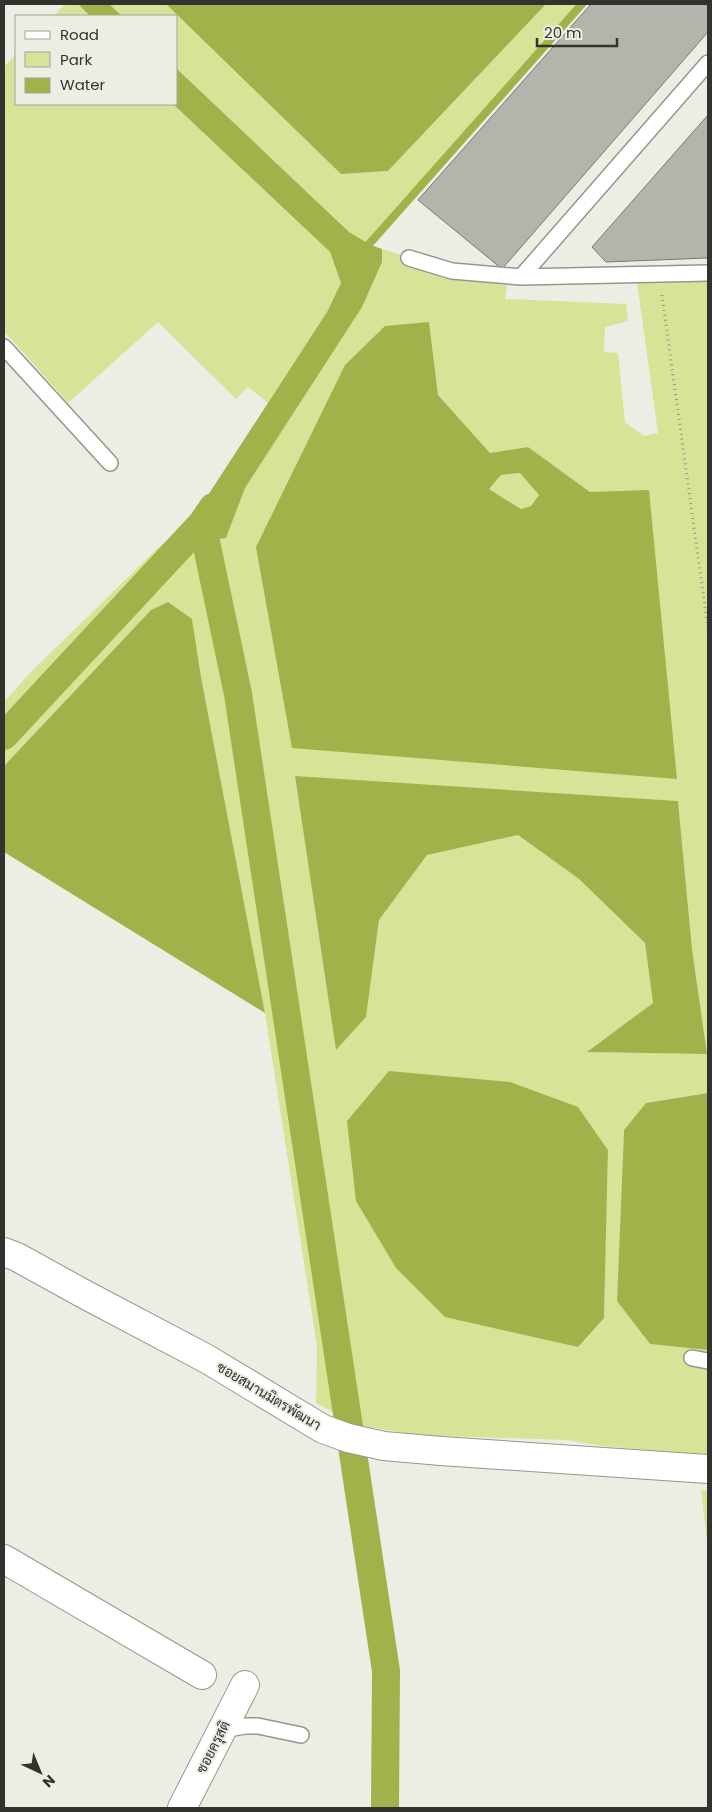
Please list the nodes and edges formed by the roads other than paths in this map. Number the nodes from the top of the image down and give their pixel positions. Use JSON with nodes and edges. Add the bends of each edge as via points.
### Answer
{"nodes":[{"id":1,"x":708,"y":63,"type":"edge"},
{"id":2,"x":409,"y":258,"type":"dead end"},
{"id":3,"x":708,"y":274,"type":"edge"},
{"id":4,"x":521,"y":277,"type":"junction"},
{"id":5,"x":4,"y":347,"type":"edge"},
{"id":6,"x":110,"y":463,"type":"dead end"},
{"id":7,"x":4,"y":1252,"type":"edge"},
{"id":8,"x":692,"y":1358,"type":"dead end"},
{"id":9,"x":708,"y":1361,"type":"edge"},
{"id":10,"x":708,"y":1469,"type":"edge"},
{"id":11,"x":4,"y":1559,"type":"edge"},
{"id":12,"x":202,"y":1675,"type":"dead end"},
{"id":13,"x":245,"y":1685,"type":"dead end"},
{"id":14,"x":222,"y":1730,"type":"junction"},
{"id":15,"x":301,"y":1735,"type":"dead end"},
{"id":16,"x":182,"y":1808,"type":"edge"}],
"edges":[{"from":1,"to":4,"type":"lane"},
{"from":2,"to":4,"type":"lane","via":[[452,271]]},
{"from":3,"to":4,"type":"lane"},
{"from":5,"to":6,"type":"lane"},
{"from":7,"to":10,"type":"street","name":"ซอยสมานมิตรพัฒนา","via":[[207,1359],[323,1429],[348,1438],[384,1446]]},
{"from":8,"to":9,"type":"lane"},
{"from":11,"to":12,"type":"street"},
{"from":13,"to":14,"type":"street","name":"ซอยครุสติ"},
{"from":14,"to":15,"type":"lane","via":[[258,1726]]},
{"from":14,"to":16,"type":"street","name":"ซอยครุสติ"}]}
